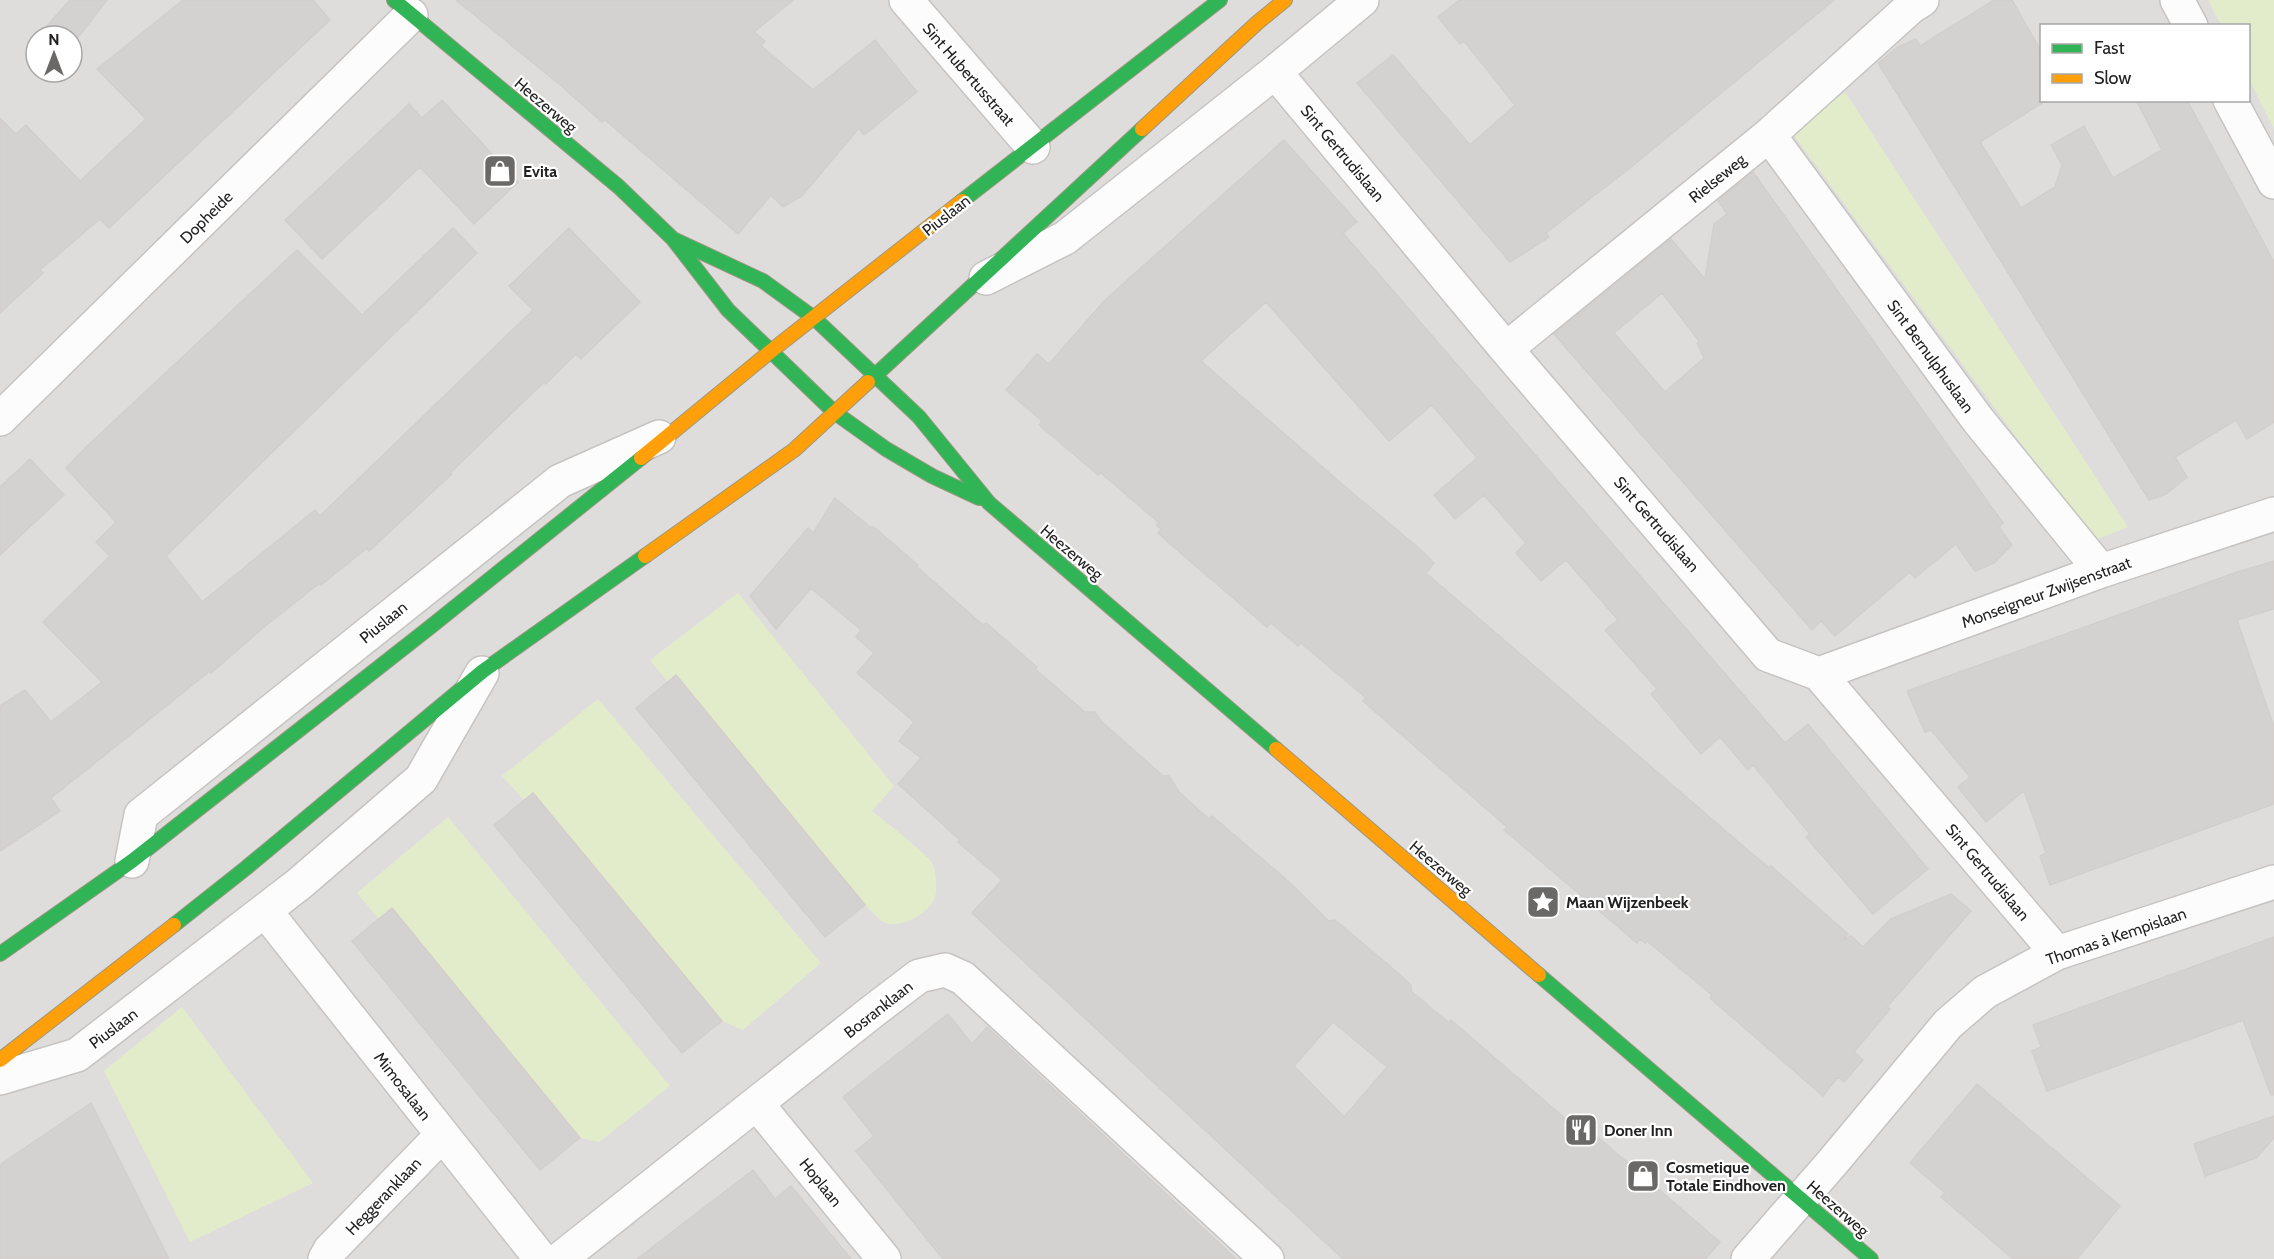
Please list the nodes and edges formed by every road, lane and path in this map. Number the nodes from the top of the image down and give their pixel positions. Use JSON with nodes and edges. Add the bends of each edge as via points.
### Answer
{"nodes":[{"id":1,"x":906,"y":0,"type":"edge"},
{"id":2,"x":1285,"y":0,"type":"edge"},
{"id":3,"x":1362,"y":0,"type":"edge"},
{"id":4,"x":1922,"y":0,"type":"edge"},
{"id":5,"x":2177,"y":0,"type":"edge"},
{"id":6,"x":1217,"y":1,"type":"edge"},
{"id":7,"x":402,"y":7,"type":"edge"},
{"id":8,"x":2190,"y":24,"type":"edge"},
{"id":9,"x":1275,"y":72,"type":"junction"},
{"id":10,"x":2231,"y":102,"type":"edge"},
{"id":11,"x":1769,"y":135,"type":"junction"},
{"id":12,"x":1033,"y":147,"type":"junction"},
{"id":13,"x":2274,"y":182,"type":"edge"},
{"id":14,"x":673,"y":239,"type":"junction"},
{"id":15,"x":976,"y":283,"type":"junction"},
{"id":16,"x":814,"y":318,"type":"junction"},
{"id":17,"x":1506,"y":349,"type":"junction"},
{"id":18,"x":771,"y":351,"type":"junction"},
{"id":19,"x":874,"y":374,"type":"junction"},
{"id":20,"x":834,"y":412,"type":"junction"},
{"id":21,"x":0,"y":419,"type":"edge"},
{"id":22,"x":678,"y":428,"type":"joint"},
{"id":23,"x":989,"y":503,"type":"junction"},
{"id":24,"x":2274,"y":514,"type":"edge"},
{"id":25,"x":2101,"y":571,"type":"junction"},
{"id":26,"x":483,"y":671,"type":"junction"},
{"id":27,"x":1819,"y":674,"type":"junction"},
{"id":28,"x":132,"y":861,"type":"joint"},
{"id":29,"x":2274,"y":882,"type":"edge"},
{"id":30,"x":266,"y":912,"type":"junction"},
{"id":31,"x":2057,"y":953,"type":"junction"},
{"id":32,"x":0,"y":954,"type":"edge"},
{"id":33,"x":0,"y":1060,"type":"edge"},
{"id":34,"x":0,"y":1077,"type":"edge"},
{"id":35,"x":757,"y":1104,"type":"junction"},
{"id":36,"x":442,"y":1136,"type":"junction"},
{"id":37,"x":1801,"y":1198,"type":"junction"},
{"id":38,"x":325,"y":1259,"type":"edge"},
{"id":39,"x":541,"y":1259,"type":"edge"},
{"id":40,"x":560,"y":1259,"type":"edge"},
{"id":41,"x":884,"y":1259,"type":"edge"},
{"id":42,"x":1267,"y":1259,"type":"edge"},
{"id":43,"x":1748,"y":1259,"type":"edge"},
{"id":44,"x":1872,"y":1259,"type":"edge"}],
"edges":[{"from":1,"to":12,"type":"street","name":"Sint Hubertusstraat"},
{"from":2,"to":15,"type":"main road","name":"Piuslaan"},
{"from":3,"to":9,"type":"street","name":"Piuslaan"},
{"from":4,"to":11,"type":"street","name":"Rielseweg"},
{"from":5,"to":8,"type":"street"},
{"from":6,"to":12,"type":"main road","name":"Piuslaan"},
{"from":7,"to":14,"type":"main road","name":"Heezerweg","via":[[619,187]]},
{"from":7,"to":21,"type":"street","name":"Dopheide"},
{"from":9,"to":15,"type":"street","name":"Piuslaan","via":[[1065,238]]},
{"from":9,"to":17,"type":"street","name":"Sint Gertrudislaan"},
{"from":10,"to":13,"type":"street"},
{"from":11,"to":17,"type":"street","name":"Rielseweg"},
{"from":11,"to":25,"type":"street","name":"Sint Bernulphuslaan","via":[[1978,420]]},
{"from":12,"to":16,"type":"main road","name":"Piuslaan"},
{"from":14,"to":16,"type":"main road","name":"Heezerweg","via":[[763,281]]},
{"from":14,"to":18,"type":"main road","name":"Heezerweg","via":[[706,284]]},
{"from":15,"to":19,"type":"main road","name":"Piuslaan"},
{"from":16,"to":18,"type":"main road","name":"Piuslaan"},
{"from":16,"to":19,"type":"main road","name":"Heezerweg"},
{"from":17,"to":27,"type":"street","name":"Sint Gertrudislaan","via":[[1768,655]]},
{"from":18,"to":20,"type":"main road","name":"Heezerweg"},
{"from":18,"to":22,"type":"main road","name":"Piuslaan"},
{"from":19,"to":20,"type":"main road","name":"Piuslaan"},
{"from":19,"to":23,"type":"main road","name":"Heezerweg","via":[[919,417]]},
{"from":20,"to":23,"type":"main road","name":"Heezerweg","via":[[886,449]]},
{"from":20,"to":26,"type":"main road","name":"Piuslaan","via":[[794,450]]},
{"from":22,"to":28,"type":"street","name":"Piuslaan","via":[[560,481],[541,495],[141,815]]},
{"from":23,"to":37,"type":"main road","name":"Heezerweg"},
{"from":24,"to":25,"type":"street","name":"Monseigneur Zwijsenstraat"},
{"from":25,"to":27,"type":"street","name":"Monseigneur Zwijsenstraat"},
{"from":26,"to":30,"type":"street","name":"Piuslaan","via":[[421,779]]},
{"from":26,"to":33,"type":"main road","name":"Piuslaan","via":[[246,868]]},
{"from":27,"to":31,"type":"street","name":"Sint Gertrudislaan"},
{"from":28,"to":32,"type":"main road","name":"Piuslaan"},
{"from":29,"to":31,"type":"street","name":"Thomas à Kempislaan"},
{"from":30,"to":34,"type":"street","name":"Piuslaan","via":[[77,1055]]},
{"from":30,"to":36,"type":"street","name":"Mimosalaan"},
{"from":31,"to":37,"type":"street","name":"Thomas à Kempislaan","via":[[1985,992],[1948,1024]]},
{"from":35,"to":40,"type":"street","name":"Bosranklaan"},
{"from":35,"to":41,"type":"street","name":"Hoplaan"},
{"from":35,"to":42,"type":"street","name":"Bosranklaan","via":[[919,976],[945,970],[963,978]]},
{"from":36,"to":38,"type":"street","name":"Heggeranklaan"},
{"from":36,"to":39,"type":"street","name":"Mimosalaan"},
{"from":37,"to":43,"type":"street","name":"Thomas à Kempislaan"},
{"from":37,"to":44,"type":"main road","name":"Heezerweg"}]}
